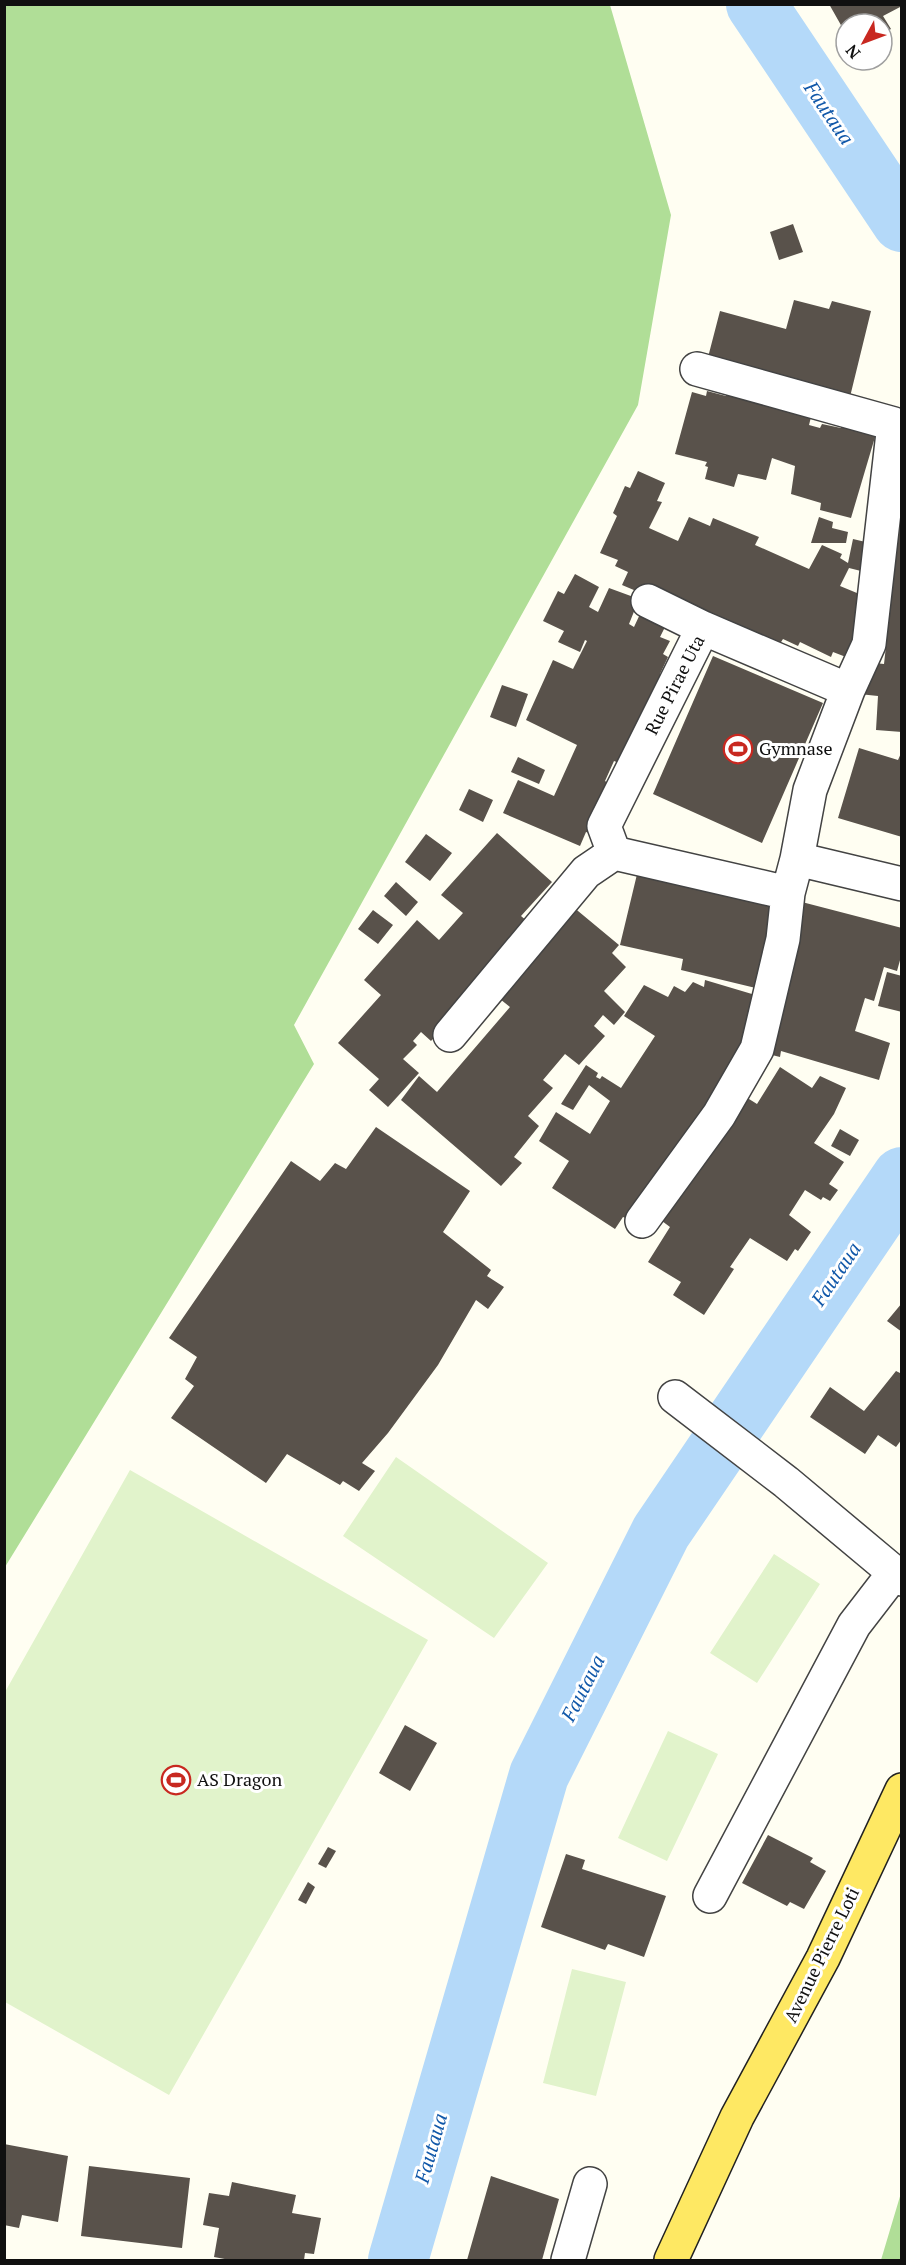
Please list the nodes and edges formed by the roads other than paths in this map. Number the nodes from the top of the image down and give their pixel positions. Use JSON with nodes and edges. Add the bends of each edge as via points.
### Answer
{"nodes":[{"id":1,"x":697,"y":369,"type":"dead end"},
{"id":2,"x":648,"y":601,"type":"dead end"},
{"id":3,"x":703,"y":628,"type":"junction"},
{"id":4,"x":848,"y":690,"type":"junction"},
{"id":5,"x":614,"y":853,"type":"junction"},
{"id":6,"x":797,"y":859,"type":"junction"},
{"id":7,"x":902,"y":884,"type":"edge"},
{"id":8,"x":788,"y":893,"type":"junction"},
{"id":9,"x":450,"y":1035,"type":"dead end"},
{"id":10,"x":642,"y":1221,"type":"dead end"},
{"id":11,"x":675,"y":1397,"type":"dead end"},
{"id":12,"x":898,"y":1576,"type":"edge"},
{"id":13,"x":902,"y":1790,"type":"edge"},
{"id":14,"x":710,"y":1896,"type":"dead end"},
{"id":15,"x":590,"y":2184,"type":"dead end"},
{"id":16,"x":568,"y":2260,"type":"edge"},
{"id":17,"x":671,"y":2260,"type":"edge"}],
"edges":[{"from":1,"to":4,"type":"street","via":[[894,424],[869,644]]},
{"from":2,"to":3,"type":"street"},
{"from":3,"to":4,"type":"street","name":"Rue Pirae Uta"},
{"from":3,"to":5,"type":"street","name":"Rue Pirae Uta","via":[[604,826]]},
{"from":4,"to":6,"type":"street","via":[[810,790]]},
{"from":5,"to":8,"type":"street"},
{"from":5,"to":9,"type":"street","via":[[586,872]]},
{"from":6,"to":7,"type":"street"},
{"from":6,"to":8,"type":"street"},
{"from":8,"to":10,"type":"street","via":[[783,939],[757,1049],[719,1115]]},
{"from":11,"to":12,"type":"street","via":[[786,1482]]},
{"from":12,"to":14,"type":"street","via":[[854,1625]]},
{"from":13,"to":17,"type":"main road","name":"Avenue Pierre Loti","via":[[823,1958],[737,2117]]},
{"from":15,"to":16,"type":"street"}]}
